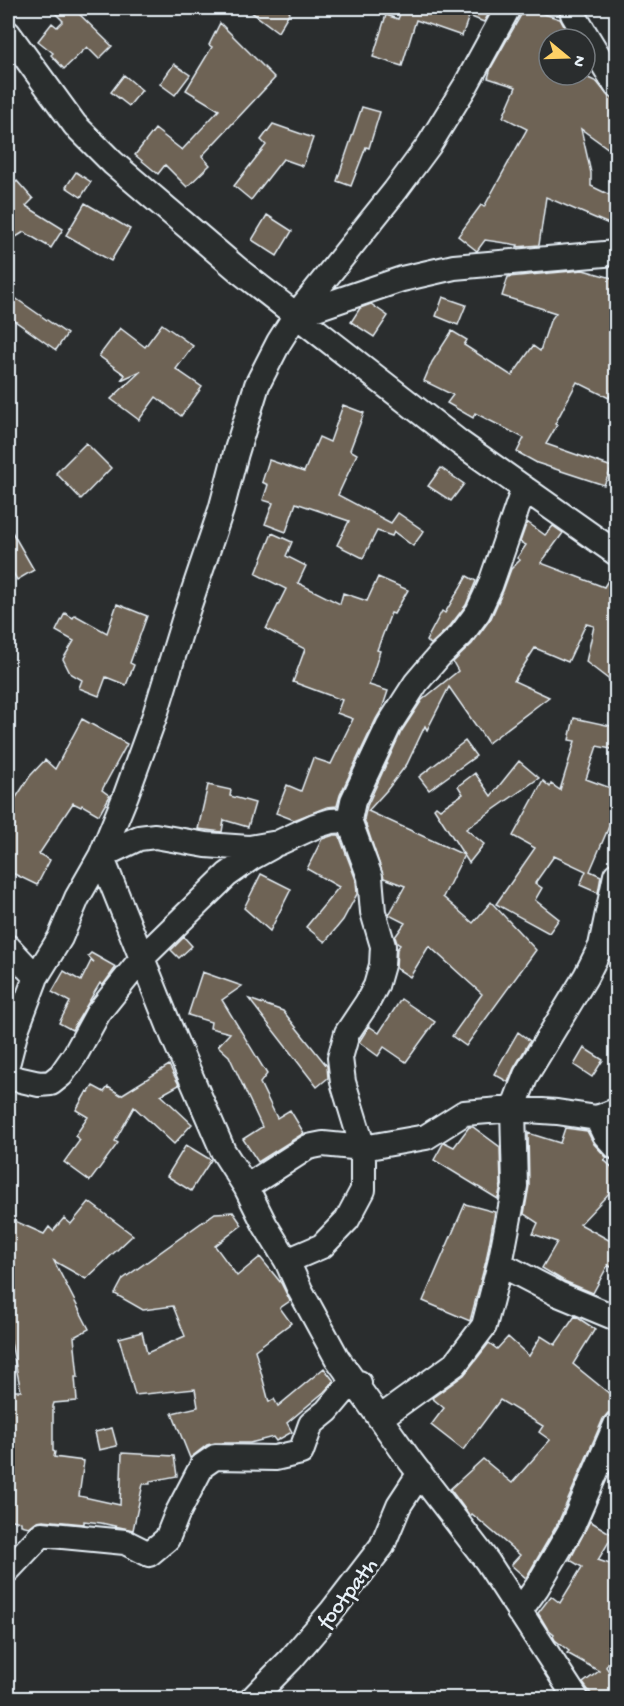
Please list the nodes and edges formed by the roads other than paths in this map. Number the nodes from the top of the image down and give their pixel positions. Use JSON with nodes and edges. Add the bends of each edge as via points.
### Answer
{"nodes":[{"id":1,"x":508,"y":8,"type":"edge"},
{"id":2,"x":573,"y":8,"type":"edge"},
{"id":3,"x":8,"y":33,"type":"edge"},
{"id":4,"x":616,"y":85,"type":"edge"},
{"id":5,"x":616,"y":253,"type":"edge"},
{"id":6,"x":296,"y":315,"type":"junction"},
{"id":7,"x":524,"y":488,"type":"junction"},
{"id":8,"x":616,"y":553,"type":"edge"},
{"id":9,"x":349,"y":820,"type":"junction"},
{"id":10,"x":278,"y":843,"type":"junction"},
{"id":11,"x":101,"y":856,"type":"junction"},
{"id":12,"x":616,"y":875,"type":"edge"},
{"id":13,"x":8,"y":947,"type":"edge"},
{"id":14,"x":142,"y":957,"type":"junction"},
{"id":15,"x":36,"y":977,"type":"junction"},
{"id":16,"x":8,"y":1061,"type":"edge"},
{"id":17,"x":8,"y":1077,"type":"edge"},
{"id":18,"x":513,"y":1109,"type":"junction"},
{"id":19,"x":607,"y":1114,"type":"edge"},
{"id":20,"x":616,"y":1147,"type":"edge"},
{"id":21,"x":363,"y":1148,"type":"junction"},
{"id":22,"x":246,"y":1187,"type":"junction"},
{"id":23,"x":286,"y":1261,"type":"junction"},
{"id":24,"x":500,"y":1264,"type":"junction"},
{"id":25,"x":616,"y":1318,"type":"edge"},
{"id":26,"x":358,"y":1384,"type":"junction"},
{"id":27,"x":380,"y":1418,"type":"junction"},
{"id":28,"x":616,"y":1425,"type":"edge"},
{"id":29,"x":420,"y":1473,"type":"junction"},
{"id":30,"x":8,"y":1570,"type":"edge"},
{"id":31,"x":519,"y":1611,"type":"junction"},
{"id":32,"x":253,"y":1698,"type":"edge"},
{"id":33,"x":576,"y":1698,"type":"edge"}],
"edges":[{"from":1,"to":6,"type":"street","via":[[429,145]]},
{"from":2,"to":4,"type":"street"},
{"from":3,"to":6,"type":"street","via":[[75,125],[113,163]]},
{"from":5,"to":6,"type":"street","via":[[454,267],[402,279]]},
{"from":6,"to":7,"type":"street"},
{"from":6,"to":11,"type":"street","via":[[256,385],[221,510],[155,716]]},
{"from":7,"to":8,"type":"street"},
{"from":7,"to":9,"type":"street","via":[[478,612],[416,683],[389,725],[357,790]]},
{"from":9,"to":10,"type":"street","via":[[323,823]]},
{"from":9,"to":21,"type":"street","via":[[370,877],[373,912],[383,946],[376,986],[347,1033],[340,1058]]},
{"from":10,"to":11,"type":"street","via":[[249,848],[155,836],[139,838]]},
{"from":10,"to":14,"type":"street","via":[[227,875]]},
{"from":11,"to":14,"type":"street"},
{"from":11,"to":15,"type":"street"},
{"from":12,"to":18,"type":"street","via":[[601,946],[526,1075]]},
{"from":13,"to":15,"type":"street"},
{"from":14,"to":17,"type":"street","via":[[98,1013],[60,1075],[51,1083],[39,1084]]},
{"from":14,"to":22,"type":"street","via":[[223,1151]]},
{"from":15,"to":16,"type":"street"},
{"from":18,"to":19,"type":"street"},
{"from":18,"to":21,"type":"street","via":[[464,1113],[426,1137]]},
{"from":18,"to":24,"type":"street","via":[[515,1186]]},
{"from":19,"to":20,"type":"street","via":[[605,1135]]},
{"from":21,"to":22,"type":"street","via":[[323,1144],[308,1147]]},
{"from":21,"to":23,"type":"street","via":[[363,1190],[347,1220],[322,1246]]},
{"from":22,"to":23,"type":"street"},
{"from":23,"to":26,"type":"street","via":[[337,1358]]},
{"from":24,"to":25,"type":"street"},
{"from":24,"to":27,"type":"street","via":[[484,1326],[454,1364]]},
{"from":26,"to":27,"type":"street"},
{"from":26,"to":30,"type":"street","via":[[343,1392],[311,1424],[300,1452],[275,1458],[215,1457],[202,1466],[167,1539],[149,1554],[126,1542],[42,1534]]},
{"from":27,"to":29,"type":"street"},
{"from":28,"to":31,"type":"street","via":[[571,1529]]},
{"from":29,"to":31,"type":"street","via":[[487,1561]]},
{"from":29,"to":32,"type":"street","name":"footpath","via":[[399,1505],[382,1546],[332,1611]]},
{"from":31,"to":33,"type":"street"}]}
